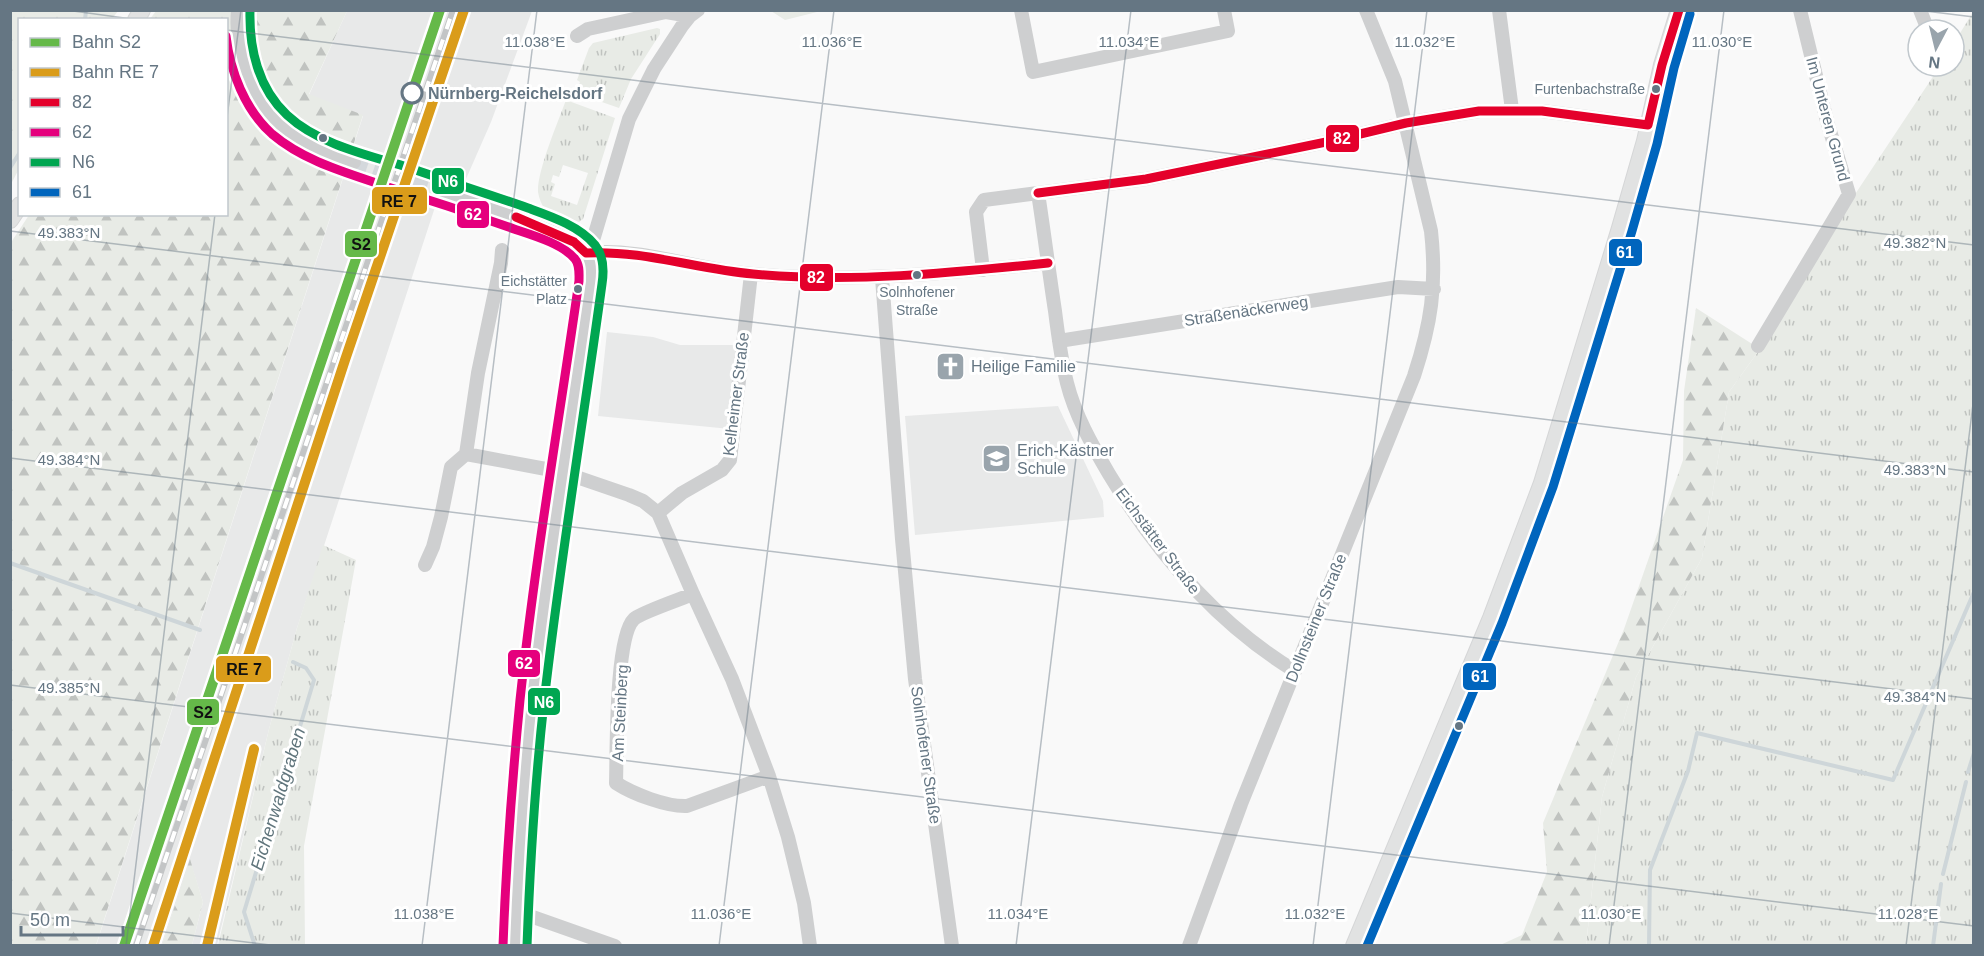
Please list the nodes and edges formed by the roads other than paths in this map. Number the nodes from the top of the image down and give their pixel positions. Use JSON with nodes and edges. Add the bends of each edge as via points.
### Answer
{"nodes":[{"id":1,"x":237,"y":10,"type":"edge"},
{"id":2,"x":1021,"y":10,"type":"edge"},
{"id":3,"x":1224,"y":10,"type":"edge"},
{"id":4,"x":1366,"y":10,"type":"edge"},
{"id":5,"x":1499,"y":10,"type":"edge"},
{"id":6,"x":1679,"y":10,"type":"edge"},
{"id":7,"x":1800,"y":10,"type":"edge"},
{"id":8,"x":694,"y":13,"type":"edge"},
{"id":9,"x":577,"y":36,"type":"dead end"},
{"id":10,"x":1512,"y":110,"type":"junction"},
{"id":11,"x":1406,"y":123,"type":"junction"},
{"id":12,"x":1648,"y":125,"type":"junction"},
{"id":13,"x":354,"y":162,"type":"tunnel mouth"},
{"id":14,"x":439,"y":191,"type":"tunnel mouth"},
{"id":15,"x":1038,"y":193,"type":"junction"},
{"id":16,"x":502,"y":250,"type":"dead end"},
{"id":17,"x":586,"y":253,"type":"junction"},
{"id":18,"x":1048,"y":263,"type":"junction"},
{"id":19,"x":983,"y":270,"type":"junction"},
{"id":20,"x":751,"y":274,"type":"junction"},
{"id":21,"x":882,"y":278,"type":"junction"},
{"id":22,"x":1434,"y":289,"type":"junction"},
{"id":23,"x":1059,"y":341,"type":"junction"},
{"id":24,"x":1758,"y":346,"type":"dead end"},
{"id":25,"x":466,"y":454,"type":"junction"},
{"id":26,"x":562,"y":472,"type":"junction"},
{"id":27,"x":658,"y":513,"type":"junction"},
{"id":28,"x":425,"y":565,"type":"dead end"},
{"id":29,"x":693,"y":594,"type":"junction"},
{"id":30,"x":1295,"y":671,"type":"junction"},
{"id":31,"x":769,"y":776,"type":"junction"},
{"id":32,"x":516,"y":911,"type":"junction"},
{"id":33,"x":515,"y":945,"type":"edge"},
{"id":34,"x":615,"y":945,"type":"edge"},
{"id":35,"x":810,"y":945,"type":"edge"},
{"id":36,"x":952,"y":945,"type":"edge"},
{"id":37,"x":1189,"y":945,"type":"edge"},
{"id":38,"x":1354,"y":945,"type":"edge"}],
"edges":[{"from":1,"to":13,"type":"street","via":[[240,53],[247,77],[272,116],[291,134]]},
{"from":2,"to":3,"type":"street","via":[[1033,72],[1228,31]]},
{"from":4,"to":11,"type":"street","name":"Dollnsteiner Straße","via":[[1395,81]]},
{"from":5,"to":10,"type":"street"},
{"from":6,"to":12,"type":"main road"},
{"from":7,"to":24,"type":"street","name":"Im Unteren Grund","via":[[1849,194]]},
{"from":8,"to":9,"type":"street","via":[[666,12],[588,29]]},
{"from":8,"to":17,"type":"street","via":[[654,69],[629,119]]},
{"from":10,"to":11,"type":"street","via":[[1479,111]]},
{"from":10,"to":12,"type":"street"},
{"from":11,"to":15,"type":"street","via":[[1156,178]]},
{"from":11,"to":22,"type":"street","name":"Dollnsteiner Straße","via":[[1431,231]]},
{"from":12,"to":38,"type":"main road","via":[[1590,333],[1525,530]]},
{"from":14,"to":17,"type":"street","via":[[532,223],[574,242]]},
{"from":15,"to":18,"type":"street"},
{"from":15,"to":19,"type":"street","via":[[984,200],[976,212]]},
{"from":16,"to":25,"type":"street"},
{"from":17,"to":20,"type":"street","via":[[625,252]]},
{"from":17,"to":26,"type":"street","via":[[592,271]]},
{"from":18,"to":19,"type":"street"},
{"from":18,"to":23,"type":"street"},
{"from":19,"to":21,"type":"street"},
{"from":20,"to":21,"type":"street"},
{"from":20,"to":27,"type":"street","name":"Kelheimer Straße","via":[[730,460],[722,470],[681,493]]},
{"from":21,"to":36,"type":"street","name":"Solnhofener Straße","via":[[915,680]]},
{"from":22,"to":23,"type":"street","name":"Straßenäckerweg","via":[[1398,287]]},
{"from":22,"to":30,"type":"street","name":"Dollnsteiner Straße","via":[[1414,376]]},
{"from":23,"to":30,"type":"street","name":"Eichstätter Straße","via":[[1067,384],[1083,426],[1127,505],[1197,593],[1237,630]]},
{"from":25,"to":26,"type":"street"},
{"from":25,"to":28,"type":"street","via":[[451,467],[441,517]]},
{"from":26,"to":27,"type":"street","via":[[644,501]]},
{"from":26,"to":32,"type":"street","via":[[532,691]]},
{"from":27,"to":29,"type":"street"},
{"from":29,"to":31,"type":"street","via":[[732,679]]},
{"from":29,"to":31,"type":"street","name":"Am Steinberg","via":[[634,618],[628,627],[619,678],[616,783],[627,790],[687,806]]},
{"from":30,"to":37,"type":"street","name":"Dollnsteiner Straße"},
{"from":31,"to":35,"type":"street","via":[[788,837]]},
{"from":32,"to":33,"type":"street"},
{"from":32,"to":34,"type":"street"}]}
